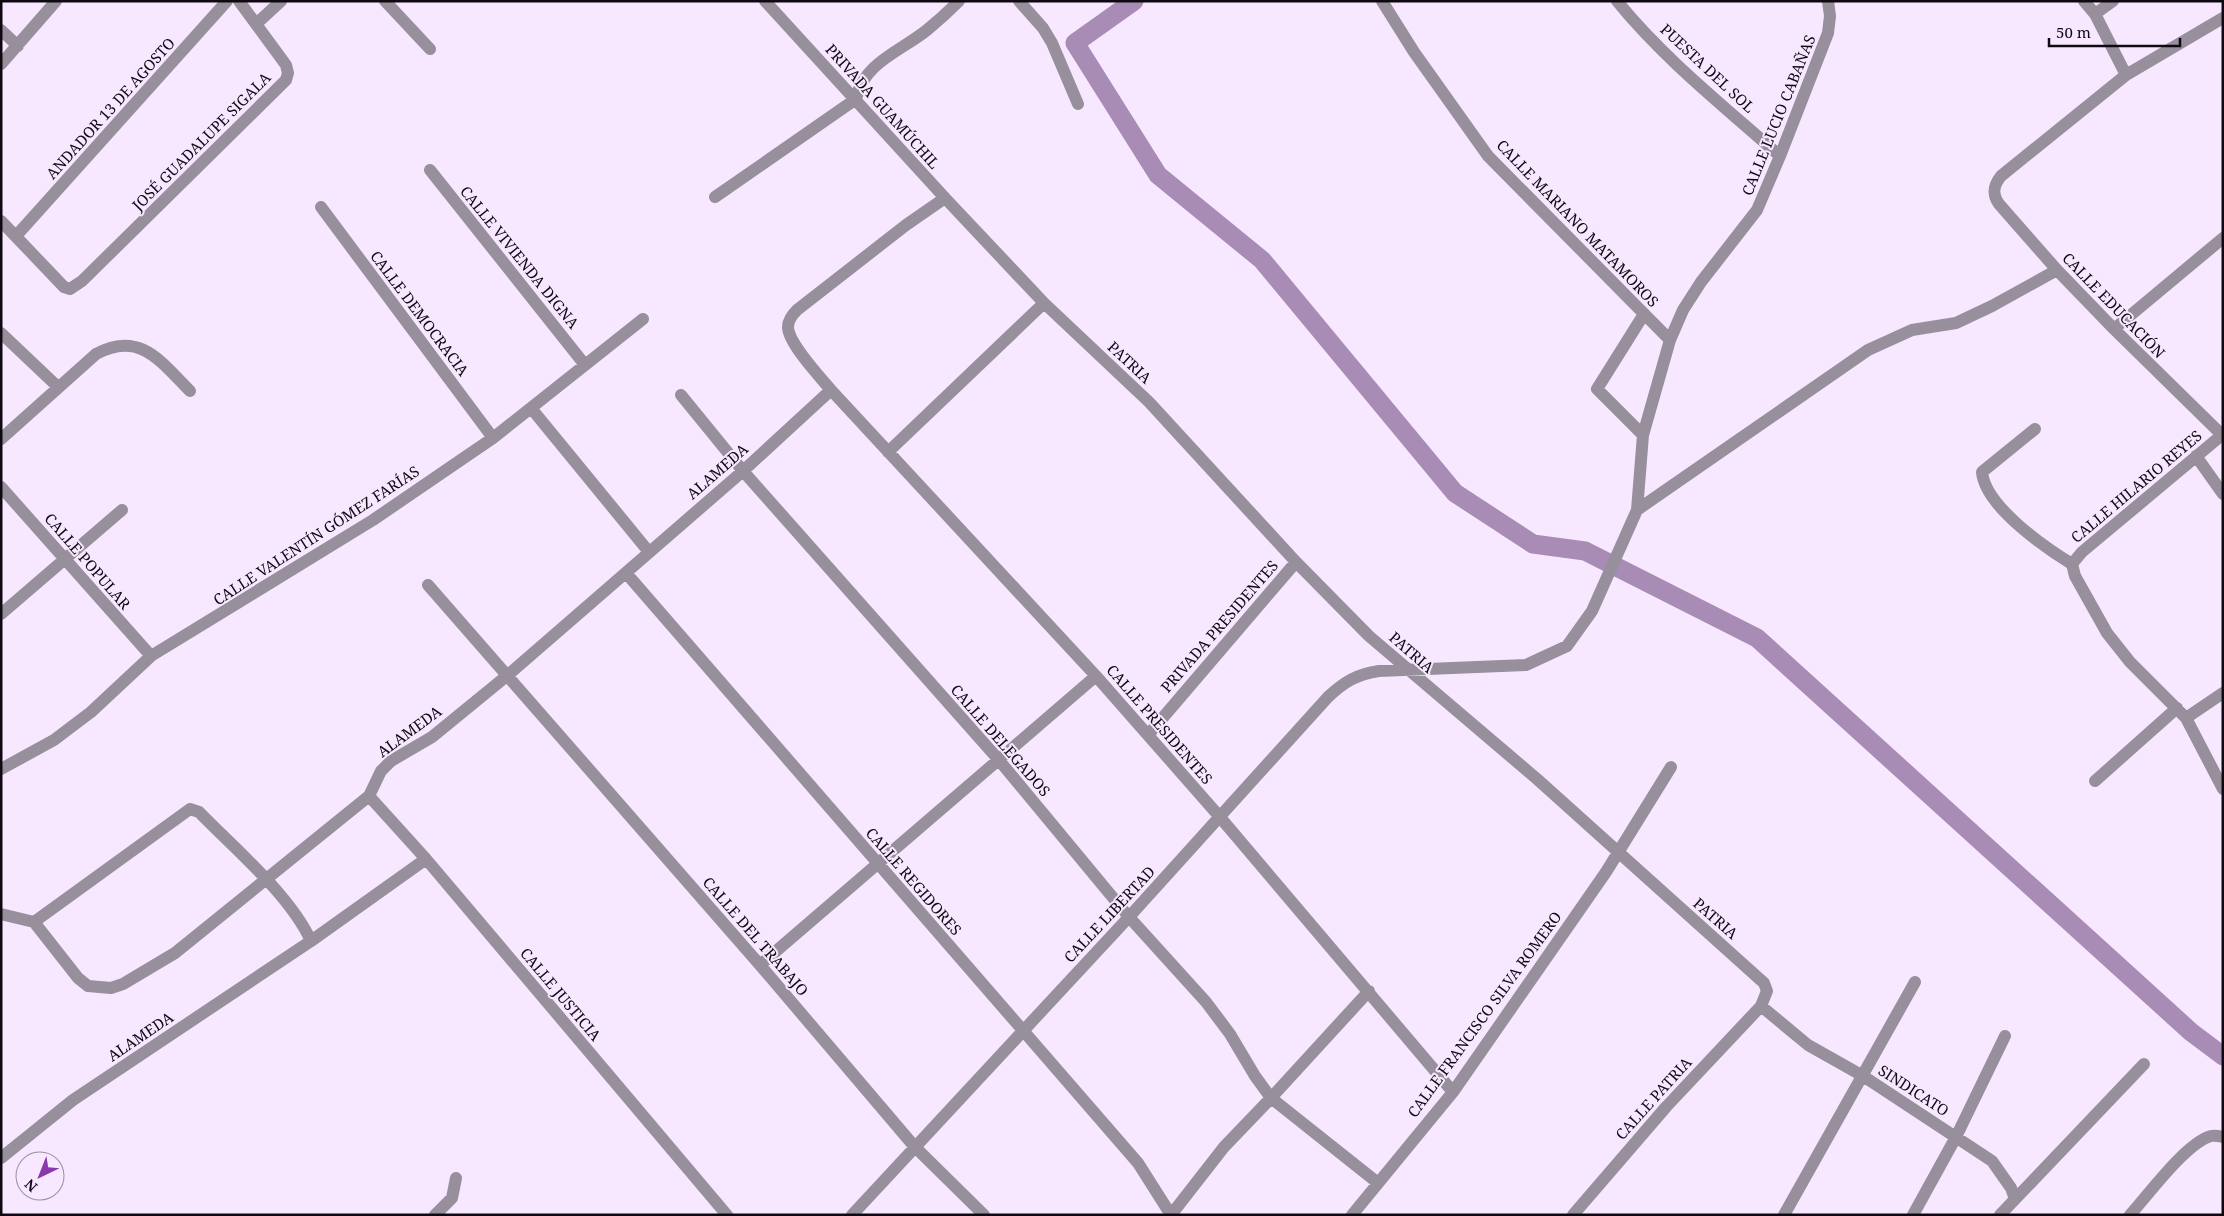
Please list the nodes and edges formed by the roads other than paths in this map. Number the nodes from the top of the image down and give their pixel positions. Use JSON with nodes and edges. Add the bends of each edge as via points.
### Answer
{"nodes":[{"id":1,"x":56,"y":1,"type":"edge"},
{"id":2,"x":227,"y":1,"type":"edge"},
{"id":3,"x":239,"y":1,"type":"edge"},
{"id":4,"x":281,"y":1,"type":"edge"},
{"id":5,"x":385,"y":1,"type":"edge"},
{"id":6,"x":765,"y":1,"type":"edge"},
{"id":7,"x":959,"y":1,"type":"edge"},
{"id":8,"x":1019,"y":1,"type":"edge"},
{"id":9,"x":1382,"y":1,"type":"edge"},
{"id":10,"x":1616,"y":1,"type":"edge"},
{"id":11,"x":1828,"y":1,"type":"edge"},
{"id":12,"x":2084,"y":1,"type":"edge"},
{"id":13,"x":2113,"y":1,"type":"edge"},
{"id":14,"x":2095,"y":14,"type":"junction"},
{"id":15,"x":2223,"y":18,"type":"edge"},
{"id":16,"x":256,"y":24,"type":"junction"},
{"id":17,"x":1,"y":30,"type":"edge"},
{"id":18,"x":18,"y":46,"type":"junction"},
{"id":19,"x":430,"y":49,"type":"dead end"},
{"id":20,"x":1,"y":64,"type":"edge"},
{"id":21,"x":2126,"y":75,"type":"junction"},
{"id":22,"x":856,"y":99,"type":"junction"},
{"id":23,"x":1078,"y":104,"type":"dead end"},
{"id":24,"x":1780,"y":156,"type":"junction"},
{"id":25,"x":430,"y":170,"type":"dead end"},
{"id":26,"x":714,"y":197,"type":"dead end"},
{"id":27,"x":945,"y":198,"type":"junction"},
{"id":28,"x":321,"y":207,"type":"dead end"},
{"id":29,"x":1,"y":221,"type":"edge"},
{"id":30,"x":16,"y":236,"type":"junction"},
{"id":31,"x":2223,"y":238,"type":"edge"},
{"id":32,"x":2057,"y":270,"type":"junction"},
{"id":33,"x":1044,"y":303,"type":"junction"},
{"id":34,"x":1644,"y":314,"type":"junction"},
{"id":35,"x":643,"y":318,"type":"dead end"},
{"id":36,"x":2114,"y":329,"type":"junction"},
{"id":37,"x":1,"y":333,"type":"edge"},
{"id":38,"x":1670,"y":340,"type":"junction"},
{"id":39,"x":585,"y":364,"type":"junction"},
{"id":40,"x":58,"y":387,"type":"junction"},
{"id":41,"x":831,"y":390,"type":"junction"},
{"id":42,"x":190,"y":391,"type":"dead end"},
{"id":43,"x":681,"y":394,"type":"dead end"},
{"id":44,"x":531,"y":408,"type":"junction"},
{"id":45,"x":2035,"y":430,"type":"dead end"},
{"id":46,"x":2222,"y":435,"type":"edge"},
{"id":47,"x":1643,"y":436,"type":"junction"},
{"id":48,"x":1,"y":438,"type":"edge"},
{"id":49,"x":493,"y":438,"type":"junction"},
{"id":50,"x":888,"y":452,"type":"junction"},
{"id":51,"x":2196,"y":456,"type":"junction"},
{"id":52,"x":743,"y":471,"type":"junction"},
{"id":53,"x":1,"y":486,"type":"edge"},
{"id":54,"x":2223,"y":494,"type":"edge"},
{"id":55,"x":122,"y":510,"type":"dead end"},
{"id":56,"x":1637,"y":510,"type":"junction"},
{"id":57,"x":649,"y":552,"type":"junction"},
{"id":58,"x":65,"y":560,"type":"junction"},
{"id":59,"x":1296,"y":562,"type":"junction"},
{"id":60,"x":2072,"y":564,"type":"junction"},
{"id":61,"x":626,"y":573,"type":"junction"},
{"id":62,"x":428,"y":585,"type":"dead end"},
{"id":63,"x":1,"y":614,"type":"edge"},
{"id":64,"x":151,"y":656,"type":"junction"},
{"id":65,"x":1408,"y":670,"type":"junction"},
{"id":66,"x":508,"y":675,"type":"junction"},
{"id":67,"x":1096,"y":676,"type":"junction"},
{"id":68,"x":2223,"y":693,"type":"edge"},
{"id":69,"x":2177,"y":708,"type":"junction"},
{"id":70,"x":2186,"y":718,"type":"junction"},
{"id":71,"x":1148,"y":735,"type":"junction"},
{"id":72,"x":998,"y":759,"type":"junction"},
{"id":73,"x":1671,"y":767,"type":"dead end"},
{"id":74,"x":1,"y":769,"type":"edge"},
{"id":75,"x":2095,"y":781,"type":"dead end"},
{"id":76,"x":2223,"y":789,"type":"edge"},
{"id":77,"x":369,"y":796,"type":"junction"},
{"id":78,"x":1220,"y":816,"type":"junction"},
{"id":79,"x":1618,"y":851,"type":"junction"},
{"id":80,"x":426,"y":859,"type":"junction"},
{"id":81,"x":877,"y":862,"type":"junction"},
{"id":82,"x":264,"y":879,"type":"junction"},
{"id":83,"x":1,"y":914,"type":"edge"},
{"id":84,"x":1129,"y":916,"type":"junction"},
{"id":85,"x":34,"y":922,"type":"junction"},
{"id":86,"x":311,"y":941,"type":"junction"},
{"id":87,"x":760,"y":965,"type":"junction"},
{"id":88,"x":1915,"y":982,"type":"dead end"},
{"id":89,"x":1369,"y":991,"type":"junction"},
{"id":90,"x":1761,"y":1006,"type":"junction"},
{"id":91,"x":1022,"y":1031,"type":"junction"},
{"id":92,"x":2006,"y":1036,"type":"dead end"},
{"id":93,"x":2144,"y":1064,"type":"dead end"},
{"id":94,"x":1863,"y":1076,"type":"junction"},
{"id":95,"x":1452,"y":1092,"type":"junction"},
{"id":96,"x":1271,"y":1098,"type":"junction"},
{"id":97,"x":2218,"y":1136,"type":"edge"},
{"id":98,"x":1956,"y":1137,"type":"junction"},
{"id":99,"x":914,"y":1146,"type":"junction"},
{"id":100,"x":2,"y":1157,"type":"edge"},
{"id":101,"x":456,"y":1178,"type":"dead end"},
{"id":102,"x":1378,"y":1183,"type":"junction"},
{"id":103,"x":2015,"y":1199,"type":"junction"},
{"id":104,"x":435,"y":1215,"type":"edge"},
{"id":105,"x":727,"y":1215,"type":"edge"},
{"id":106,"x":852,"y":1215,"type":"edge"},
{"id":107,"x":984,"y":1215,"type":"edge"},
{"id":108,"x":1170,"y":1215,"type":"edge"},
{"id":109,"x":1352,"y":1215,"type":"edge"},
{"id":110,"x":1573,"y":1215,"type":"edge"},
{"id":111,"x":1784,"y":1215,"type":"edge"},
{"id":112,"x":1914,"y":1215,"type":"edge"},
{"id":113,"x":2000,"y":1215,"type":"edge"},
{"id":114,"x":2130,"y":1215,"type":"edge"}],
"edges":[{"from":1,"to":18,"type":"street"},
{"from":2,"to":30,"type":"street","name":"ANDADOR 13 DE AGOSTO"},
{"from":3,"to":16,"type":"street","name":"JOSÉ GUADALUPE SIGALA"},
{"from":4,"to":16,"type":"street"},
{"from":5,"to":19,"type":"street"},
{"from":6,"to":22,"type":"street","name":"PRIVADA GUAMÚCHIL"},
{"from":7,"to":22,"type":"street","via":[[927,31],[874,66],[859,84]]},
{"from":8,"to":23,"type":"street","via":[[1052,43]]},
{"from":9,"to":34,"type":"street","name":"CALLE MARIANO MATAMOROS","via":[[1488,156]]},
{"from":10,"to":24,"type":"street","name":"PUESTA DEL SOL","via":[[1676,62]]},
{"from":11,"to":24,"type":"street","name":"CALLE LUCIO CABAÑAS","via":[[1828,33]]},
{"from":12,"to":14,"type":"street"},
{"from":13,"to":14,"type":"street"},
{"from":14,"to":21,"type":"street"},
{"from":15,"to":21,"type":"street"},
{"from":16,"to":30,"type":"street","name":"JOSÉ GUADALUPE SIGALA","via":[[286,65],[288,73],[281,87],[82,281],[70,289],[58,282]]},
{"from":17,"to":18,"type":"street"},
{"from":18,"to":20,"type":"street"},
{"from":21,"to":32,"type":"street","name":"CALLE EDUCACIÓN","via":[[2001,176],[1993,190],[1994,198]]},
{"from":22,"to":26,"type":"street"},
{"from":22,"to":27,"type":"street","name":"PRIVADA GUAMÚCHIL"},
{"from":24,"to":38,"type":"street","name":"CALLE LUCIO CABAÑAS","via":[[1757,210],[1701,282],[1683,310]]},
{"from":25,"to":39,"type":"street","name":"CALLE VIVIENDA DIGNA"},
{"from":27,"to":33,"type":"street","name":"PRIVADA GUAMÚCHIL"},
{"from":27,"to":41,"type":"street","via":[[790,317],[789,334]]},
{"from":28,"to":49,"type":"street","name":"CALLE DEMOCRACIA"},
{"from":29,"to":30,"type":"street"},
{"from":31,"to":36,"type":"street"},
{"from":32,"to":36,"type":"street","name":"CALLE EDUCACIÓN"},
{"from":32,"to":56,"type":"street","via":[[1956,323],[1912,330],[1868,350]]},
{"from":33,"to":50,"type":"street"},
{"from":33,"to":59,"type":"street","name":"PATRIA","via":[[1149,402]]},
{"from":34,"to":38,"type":"street","name":"CALLE MARIANO MATAMOROS"},
{"from":34,"to":47,"type":"street","via":[[1597,389]]},
{"from":35,"to":39,"type":"street","name":"CALLE VALENTÍN GÓMEZ FARÍAS"},
{"from":36,"to":46,"type":"street","name":"CALLE EDUCACIÓN"},
{"from":37,"to":40,"type":"street"},
{"from":38,"to":47,"type":"street","name":"CALLE LUCIO CABAÑAS"},
{"from":39,"to":44,"type":"street","name":"CALLE VALENTÍN GÓMEZ FARÍAS"},
{"from":40,"to":42,"type":"street","via":[[96,354],[125,344],[137,346],[156,357]]},
{"from":40,"to":48,"type":"street"},
{"from":41,"to":50,"type":"street","name":"CALLE PRESIDENTES"},
{"from":41,"to":52,"type":"street","name":"ALAMEDA"},
{"from":43,"to":52,"type":"street","name":"CALLE DELEGADOS"},
{"from":44,"to":49,"type":"street","name":"CALLE VALENTÍN GÓMEZ FARÍAS"},
{"from":44,"to":57,"type":"street"},
{"from":45,"to":60,"type":"street","via":[[1982,472],[1983,483],[1995,501],[2042,546]]},
{"from":46,"to":51,"type":"street","name":"CALLE HILARIO REYES"},
{"from":47,"to":56,"type":"street","name":"CALLE LUCIO CABAÑAS"},
{"from":49,"to":64,"type":"street","name":"CALLE VALENTÍN GÓMEZ FARÍAS","via":[[374,520]]},
{"from":50,"to":67,"type":"street","name":"CALLE PRESIDENTES"},
{"from":51,"to":54,"type":"street"},
{"from":51,"to":60,"type":"street","name":"CALLE HILARIO REYES"},
{"from":52,"to":57,"type":"street","name":"ALAMEDA"},
{"from":52,"to":72,"type":"street","name":"CALLE DELEGADOS"},
{"from":53,"to":58,"type":"street","name":"CALLE POPULAR"},
{"from":55,"to":58,"type":"street"},
{"from":56,"to":65,"type":"street","name":"CALLE LIBERTAD","via":[[1597,600],[1567,646],[1526,665]]},
{"from":57,"to":61,"type":"street","name":"ALAMEDA"},
{"from":58,"to":63,"type":"street"},
{"from":58,"to":64,"type":"street","name":"CALLE POPULAR"},
{"from":59,"to":65,"type":"street","name":"PATRIA","via":[[1369,636]]},
{"from":59,"to":71,"type":"street","name":"PRIVADA PRESIDENTES"},
{"from":60,"to":69,"type":"street","via":[[2075,576],[2107,633],[2130,662]]},
{"from":61,"to":66,"type":"street","name":"ALAMEDA"},
{"from":61,"to":81,"type":"street","name":"CALLE REGIDORES"},
{"from":62,"to":66,"type":"street","name":"CALLE DEL TRABAJO"},
{"from":64,"to":74,"type":"street","name":"CALLE VALENTÍN GÓMEZ FARÍAS","via":[[91,712],[54,740]]},
{"from":65,"to":78,"type":"street","name":"CALLE LIBERTAD","via":[[1362,674],[1345,682]]},
{"from":65,"to":79,"type":"street","name":"PATRIA"},
{"from":66,"to":77,"type":"street","name":"ALAMEDA","via":[[432,737],[391,761]]},
{"from":66,"to":87,"type":"street","name":"CALLE DEL TRABAJO"},
{"from":67,"to":71,"type":"street","name":"CALLE PRESIDENTES"},
{"from":67,"to":72,"type":"street"},
{"from":68,"to":70,"type":"street"},
{"from":69,"to":70,"type":"street"},
{"from":69,"to":75,"type":"street"},
{"from":70,"to":76,"type":"street"},
{"from":71,"to":78,"type":"street","name":"CALLE PRESIDENTES"},
{"from":72,"to":81,"type":"street"},
{"from":72,"to":84,"type":"street","name":"CALLE DELEGADOS"},
{"from":73,"to":79,"type":"street","name":"CALLE FRANCISCO SILVA ROMERO"},
{"from":77,"to":80,"type":"street","name":"CALLE JUSTICIA"},
{"from":77,"to":82,"type":"street","name":"ALAMEDA"},
{"from":78,"to":84,"type":"street","name":"CALLE LIBERTAD"},
{"from":78,"to":89,"type":"street","name":"CALLE PRESIDENTES"},
{"from":79,"to":90,"type":"street","name":"PATRIA","via":[[1758,977],[1767,991]]},
{"from":79,"to":95,"type":"street","name":"CALLE FRANCISCO SILVA ROMERO"},
{"from":80,"to":86,"type":"street","name":"ALAMEDA"},
{"from":80,"to":105,"type":"street","name":"CALLE JUSTICIA"},
{"from":81,"to":87,"type":"street"},
{"from":81,"to":91,"type":"street","name":"CALLE REGIDORES"},
{"from":82,"to":85,"type":"street","via":[[199,812],[190,809]]},
{"from":82,"to":85,"type":"street","name":"ALAMEDA","via":[[175,953],[111,988],[88,986],[78,978]]},
{"from":82,"to":86,"type":"street","via":[[303,924]]},
{"from":83,"to":85,"type":"street"},
{"from":84,"to":91,"type":"street","name":"CALLE LIBERTAD"},
{"from":84,"to":96,"type":"street","name":"CALLE DELEGADOS","via":[[1206,1002]]},
{"from":86,"to":100,"type":"street","name":"ALAMEDA","via":[[74,1100]]},
{"from":87,"to":99,"type":"street","name":"CALLE DEL TRABAJO"},
{"from":88,"to":94,"type":"street"},
{"from":89,"to":95,"type":"street","name":"CALLE PRESIDENTES"},
{"from":89,"to":96,"type":"street"},
{"from":90,"to":94,"type":"street","via":[[1808,1045]]},
{"from":90,"to":110,"type":"street","name":"CALLE PATRIA","via":[[1666,1107]]},
{"from":91,"to":99,"type":"street","name":"CALLE LIBERTAD"},
{"from":91,"to":108,"type":"street","name":"CALLE REGIDORES","via":[[1138,1163]]},
{"from":92,"to":98,"type":"street"},
{"from":93,"to":103,"type":"street"},
{"from":94,"to":98,"type":"street","name":"SINDICATO"},
{"from":94,"to":111,"type":"street","name":"SINDICATO"},
{"from":95,"to":102,"type":"street","name":"CALLE FRANCISCO SILVA ROMERO"},
{"from":96,"to":102,"type":"street","name":"CALLE DELEGADOS"},
{"from":96,"to":108,"type":"street","via":[[1224,1147]]},
{"from":97,"to":114,"type":"street","via":[[2199,1141],[2186,1152]]},
{"from":98,"to":103,"type":"street","name":"SINDICATO","via":[[1992,1161]]},
{"from":98,"to":112,"type":"street"},
{"from":99,"to":106,"type":"street","name":"CALLE LIBERTAD"},
{"from":99,"to":107,"type":"street","name":"CALLE DEL TRABAJO"},
{"from":101,"to":104,"type":"street","via":[[452,1198]]},
{"from":102,"to":109,"type":"street","name":"CALLE FRANCISCO SILVA ROMERO"},
{"from":103,"to":113,"type":"street"}]}
